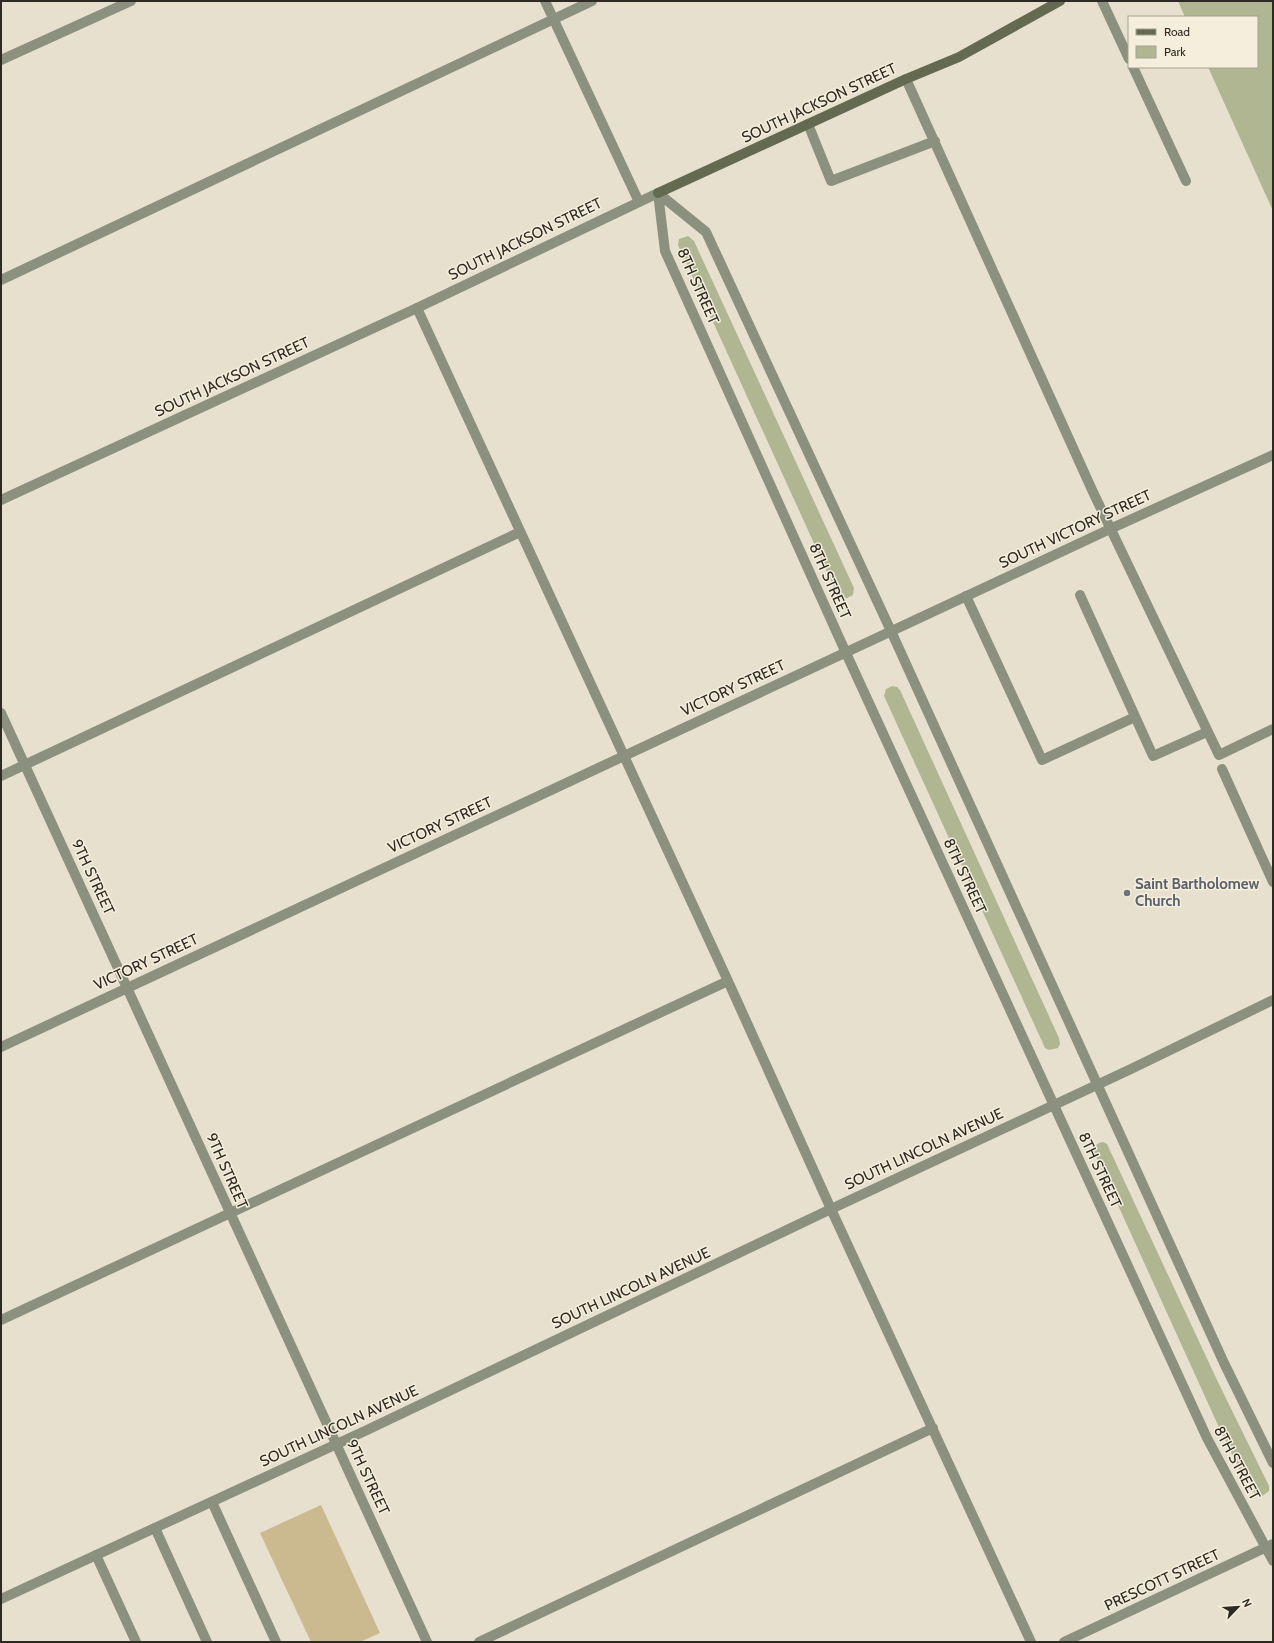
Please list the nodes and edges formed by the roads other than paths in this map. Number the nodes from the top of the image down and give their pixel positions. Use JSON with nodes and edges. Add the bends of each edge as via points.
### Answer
{"nodes":[{"id":1,"x":131,"y":1,"type":"edge"},
{"id":2,"x":545,"y":1,"type":"edge"},
{"id":3,"x":592,"y":1,"type":"edge"},
{"id":4,"x":1060,"y":1,"type":"edge"},
{"id":5,"x":1102,"y":1,"type":"edge"},
{"id":6,"x":553,"y":19,"type":"junction"},
{"id":7,"x":1128,"y":57,"type":"edge"},
{"id":8,"x":1,"y":60,"type":"edge"},
{"id":9,"x":1133,"y":68,"type":"edge"},
{"id":10,"x":906,"y":79,"type":"junction"},
{"id":11,"x":808,"y":124,"type":"junction"},
{"id":12,"x":934,"y":141,"type":"junction"},
{"id":13,"x":1186,"y":181,"type":"dead end"},
{"id":14,"x":658,"y":193,"type":"junction"},
{"id":15,"x":639,"y":202,"type":"junction"},
{"id":16,"x":1,"y":280,"type":"edge"},
{"id":17,"x":417,"y":308,"type":"junction"},
{"id":18,"x":1273,"y":455,"type":"edge"},
{"id":19,"x":1,"y":500,"type":"edge"},
{"id":20,"x":1110,"y":529,"type":"junction"},
{"id":21,"x":520,"y":532,"type":"junction"},
{"id":22,"x":1080,"y":595,"type":"dead end"},
{"id":23,"x":966,"y":596,"type":"junction"},
{"id":24,"x":891,"y":632,"type":"junction"},
{"id":25,"x":846,"y":653,"type":"junction"},
{"id":26,"x":1,"y":713,"type":"edge"},
{"id":27,"x":1135,"y":717,"type":"junction"},
{"id":28,"x":1273,"y":729,"type":"edge"},
{"id":29,"x":1207,"y":732,"type":"junction"},
{"id":30,"x":624,"y":756,"type":"junction"},
{"id":31,"x":25,"y":765,"type":"junction"},
{"id":32,"x":1222,"y":770,"type":"dead end"},
{"id":33,"x":1,"y":776,"type":"edge"},
{"id":34,"x":1273,"y":882,"type":"edge"},
{"id":35,"x":728,"y":981,"type":"junction"},
{"id":36,"x":127,"y":988,"type":"junction"},
{"id":37,"x":1273,"y":1000,"type":"edge"},
{"id":38,"x":1,"y":1046,"type":"edge"},
{"id":39,"x":1098,"y":1085,"type":"junction"},
{"id":40,"x":1054,"y":1105,"type":"junction"},
{"id":41,"x":831,"y":1209,"type":"junction"},
{"id":42,"x":230,"y":1213,"type":"junction"},
{"id":43,"x":1,"y":1320,"type":"edge"},
{"id":44,"x":933,"y":1428,"type":"junction"},
{"id":45,"x":336,"y":1444,"type":"junction"},
{"id":46,"x":1273,"y":1463,"type":"edge"},
{"id":47,"x":212,"y":1502,"type":"junction"},
{"id":48,"x":155,"y":1528,"type":"junction"},
{"id":49,"x":1269,"y":1546,"type":"edge"},
{"id":50,"x":96,"y":1555,"type":"junction"},
{"id":51,"x":1273,"y":1561,"type":"edge"},
{"id":52,"x":1,"y":1599,"type":"edge"},
{"id":53,"x":136,"y":1642,"type":"edge"},
{"id":54,"x":207,"y":1642,"type":"edge"},
{"id":55,"x":276,"y":1642,"type":"edge"},
{"id":56,"x":427,"y":1642,"type":"edge"},
{"id":57,"x":479,"y":1642,"type":"edge"},
{"id":58,"x":1030,"y":1642,"type":"edge"},
{"id":59,"x":1064,"y":1642,"type":"edge"}],
"edges":[{"from":1,"to":8,"type":"street"},
{"from":2,"to":6,"type":"street"},
{"from":3,"to":6,"type":"street"},
{"from":4,"to":10,"type":"street","name":"SOUTH JACKSON STREET","via":[[959,57]]},
{"from":5,"to":7,"type":"street"},
{"from":6,"to":15,"type":"street"},
{"from":6,"to":16,"type":"street"},
{"from":9,"to":13,"type":"street"},
{"from":10,"to":11,"type":"street","name":"SOUTH JACKSON STREET"},
{"from":10,"to":12,"type":"street"},
{"from":11,"to":12,"type":"street","via":[[831,181]]},
{"from":11,"to":14,"type":"street","name":"SOUTH JACKSON STREET"},
{"from":12,"to":20,"type":"street"},
{"from":14,"to":15,"type":"street","name":"SOUTH JACKSON STREET"},
{"from":14,"to":24,"type":"street","name":"8TH STREET","via":[[706,232]]},
{"from":14,"to":25,"type":"street","name":"8TH STREET","via":[[665,251]]},
{"from":15,"to":17,"type":"street","name":"SOUTH JACKSON STREET"},
{"from":17,"to":19,"type":"street","name":"SOUTH JACKSON STREET"},
{"from":17,"to":21,"type":"street"},
{"from":18,"to":20,"type":"street","name":"SOUTH VICTORY STREET"},
{"from":20,"to":23,"type":"street","name":"SOUTH VICTORY STREET"},
{"from":20,"to":29,"type":"street"},
{"from":21,"to":30,"type":"street"},
{"from":21,"to":31,"type":"street"},
{"from":22,"to":27,"type":"street"},
{"from":23,"to":24,"type":"street","name":"SOUTH VICTORY STREET"},
{"from":23,"to":27,"type":"street","via":[[1042,760]]},
{"from":24,"to":25,"type":"street","name":"VICTORY STREET"},
{"from":24,"to":39,"type":"street","name":"8TH STREET"},
{"from":25,"to":30,"type":"street","name":"VICTORY STREET"},
{"from":25,"to":40,"type":"street","name":"8TH STREET"},
{"from":26,"to":31,"type":"street","name":"9TH STREET"},
{"from":27,"to":29,"type":"street","via":[[1153,756]]},
{"from":28,"to":29,"type":"street","via":[[1219,755]]},
{"from":30,"to":35,"type":"street"},
{"from":30,"to":36,"type":"street","name":"VICTORY STREET"},
{"from":31,"to":33,"type":"street"},
{"from":31,"to":36,"type":"street","name":"9TH STREET"},
{"from":32,"to":34,"type":"street"},
{"from":35,"to":41,"type":"street"},
{"from":35,"to":42,"type":"street"},
{"from":36,"to":38,"type":"street","name":"VICTORY STREET"},
{"from":36,"to":42,"type":"street","name":"9TH STREET"},
{"from":37,"to":39,"type":"street","name":"SOUTH LINCOLN AVENUE"},
{"from":39,"to":40,"type":"street","name":"SOUTH LINCOLN AVENUE"},
{"from":39,"to":46,"type":"street","name":"8TH STREET","via":[[1224,1363]]},
{"from":40,"to":41,"type":"street","name":"SOUTH LINCOLN AVENUE"},
{"from":40,"to":49,"type":"street","name":"8TH STREET","via":[[1207,1438]]},
{"from":41,"to":44,"type":"street"},
{"from":41,"to":45,"type":"street","name":"SOUTH LINCOLN AVENUE"},
{"from":42,"to":43,"type":"street"},
{"from":42,"to":45,"type":"street","name":"9TH STREET"},
{"from":44,"to":57,"type":"street"},
{"from":44,"to":58,"type":"street"},
{"from":45,"to":47,"type":"street","name":"SOUTH LINCOLN AVENUE"},
{"from":45,"to":56,"type":"street","name":"9TH STREET"},
{"from":47,"to":48,"type":"street","name":"SOUTH LINCOLN AVENUE"},
{"from":47,"to":55,"type":"street"},
{"from":48,"to":50,"type":"street","name":"SOUTH LINCOLN AVENUE"},
{"from":48,"to":54,"type":"street"},
{"from":49,"to":51,"type":"street","name":"8TH STREET"},
{"from":49,"to":59,"type":"street","name":"PRESCOTT STREET"},
{"from":50,"to":52,"type":"street","name":"SOUTH LINCOLN AVENUE"},
{"from":50,"to":53,"type":"street"}]}
